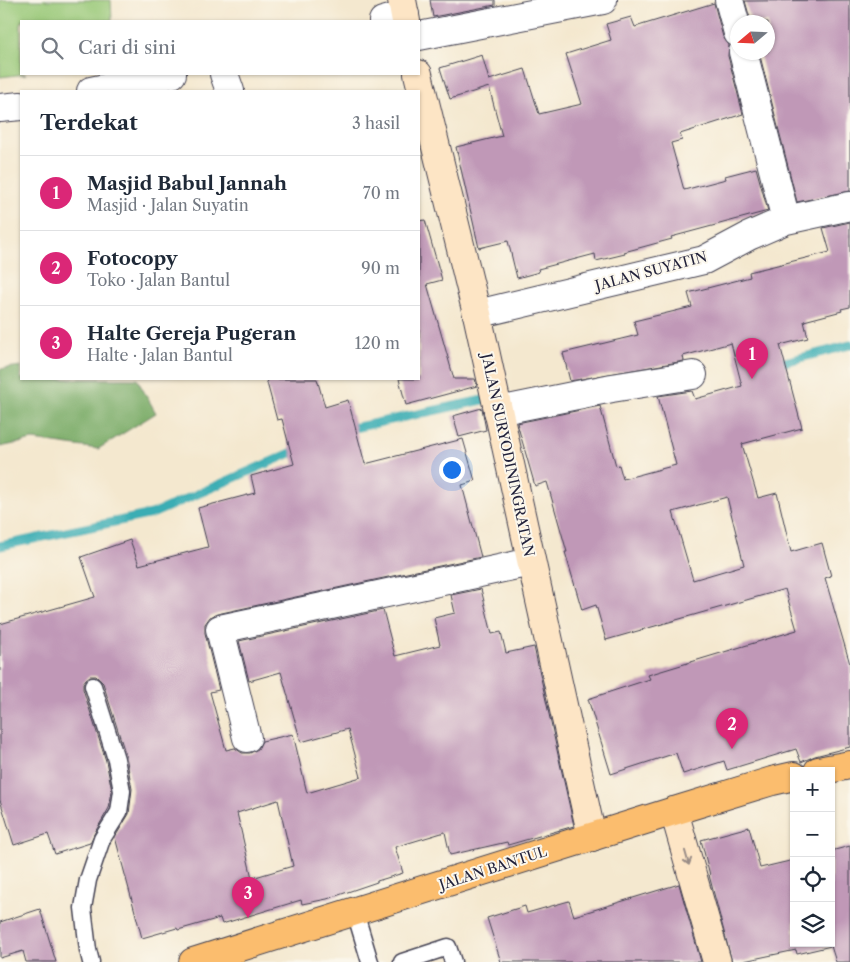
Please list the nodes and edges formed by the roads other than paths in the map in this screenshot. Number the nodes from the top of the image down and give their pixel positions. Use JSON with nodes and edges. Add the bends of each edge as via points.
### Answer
{"nodes":[{"id":1,"x":603,"y":0,"type":"edge"},
{"id":2,"x":729,"y":0,"type":"edge"},
{"id":3,"x":733,"y":15,"type":"edge"},
{"id":4,"x":403,"y":19,"type":"edge"},
{"id":5,"x":745,"y":60,"type":"edge"},
{"id":6,"x":167,"y":75,"type":"edge"},
{"id":7,"x":224,"y":75,"type":"edge"},
{"id":8,"x":418,"y":75,"type":"edge"},
{"id":9,"x":96,"y":90,"type":"edge"},
{"id":10,"x":230,"y":90,"type":"edge"},
{"id":11,"x":20,"y":106,"type":"edge"},
{"id":12,"x":0,"y":108,"type":"edge"},
{"id":13,"x":850,"y":206,"type":"edge"},
{"id":14,"x":786,"y":220,"type":"junction"},
{"id":15,"x":477,"y":314,"type":"junction"},
{"id":16,"x":693,"y":375,"type":"dead end"},
{"id":17,"x":498,"y":412,"type":"junction"},
{"id":18,"x":531,"y":562,"type":"junction"},
{"id":19,"x":93,"y":686,"type":"dead end"},
{"id":20,"x":247,"y":738,"type":"dead end"},
{"id":21,"x":850,"y":765,"type":"edge"},
{"id":22,"x":835,"y":768,"type":"edge"},
{"id":23,"x":790,"y":777,"type":"edge"},
{"id":24,"x":674,"y":811,"type":"junction"},
{"id":25,"x":592,"y":837,"type":"junction"},
{"id":26,"x":355,"y":912,"type":"junction"},
{"id":27,"x":91,"y":962,"type":"edge"},
{"id":28,"x":193,"y":962,"type":"edge"},
{"id":29,"x":370,"y":962,"type":"edge"},
{"id":30,"x":402,"y":962,"type":"edge"},
{"id":31,"x":453,"y":962,"type":"edge"},
{"id":32,"x":717,"y":962,"type":"edge"}],
"edges":[{"from":1,"to":4,"type":"street","via":[[528,13]]},
{"from":2,"to":3,"type":"street"},
{"from":5,"to":14,"type":"street"},
{"from":6,"to":9,"type":"street"},
{"from":7,"to":10,"type":"street"},
{"from":8,"to":15,"type":"street","name":"JALAN SURYODININGRATAN"},
{"from":11,"to":12,"type":"street"},
{"from":13,"to":14,"type":"street","name":"JALAN SUYATIN"},
{"from":14,"to":15,"type":"street","name":"JALAN SUYATIN","via":[[704,260]]},
{"from":15,"to":17,"type":"street","name":"JALAN SURYODININGRATAN"},
{"from":16,"to":17,"type":"street"},
{"from":17,"to":18,"type":"street","name":"JALAN SURYODININGRATAN"},
{"from":18,"to":20,"type":"street","via":[[220,630]]},
{"from":18,"to":25,"type":"street","name":"JALAN SURYODININGRATAN"},
{"from":19,"to":27,"type":"lane","via":[[116,759],[122,791],[119,812],[102,839],[88,880],[83,908]]},
{"from":21,"to":22,"type":"main road"},
{"from":23,"to":24,"type":"main road","name":"JALAN BANTUL"},
{"from":24,"to":25,"type":"main road","name":"JALAN BANTUL"},
{"from":24,"to":32,"type":"street","one_way":true},
{"from":25,"to":26,"type":"main road","name":"JALAN BANTUL"},
{"from":26,"to":28,"type":"main road","name":"JALAN BANTUL"},
{"from":26,"to":29,"type":"lane"},
{"from":30,"to":31,"type":"lane","via":[[448,948]]}]}
